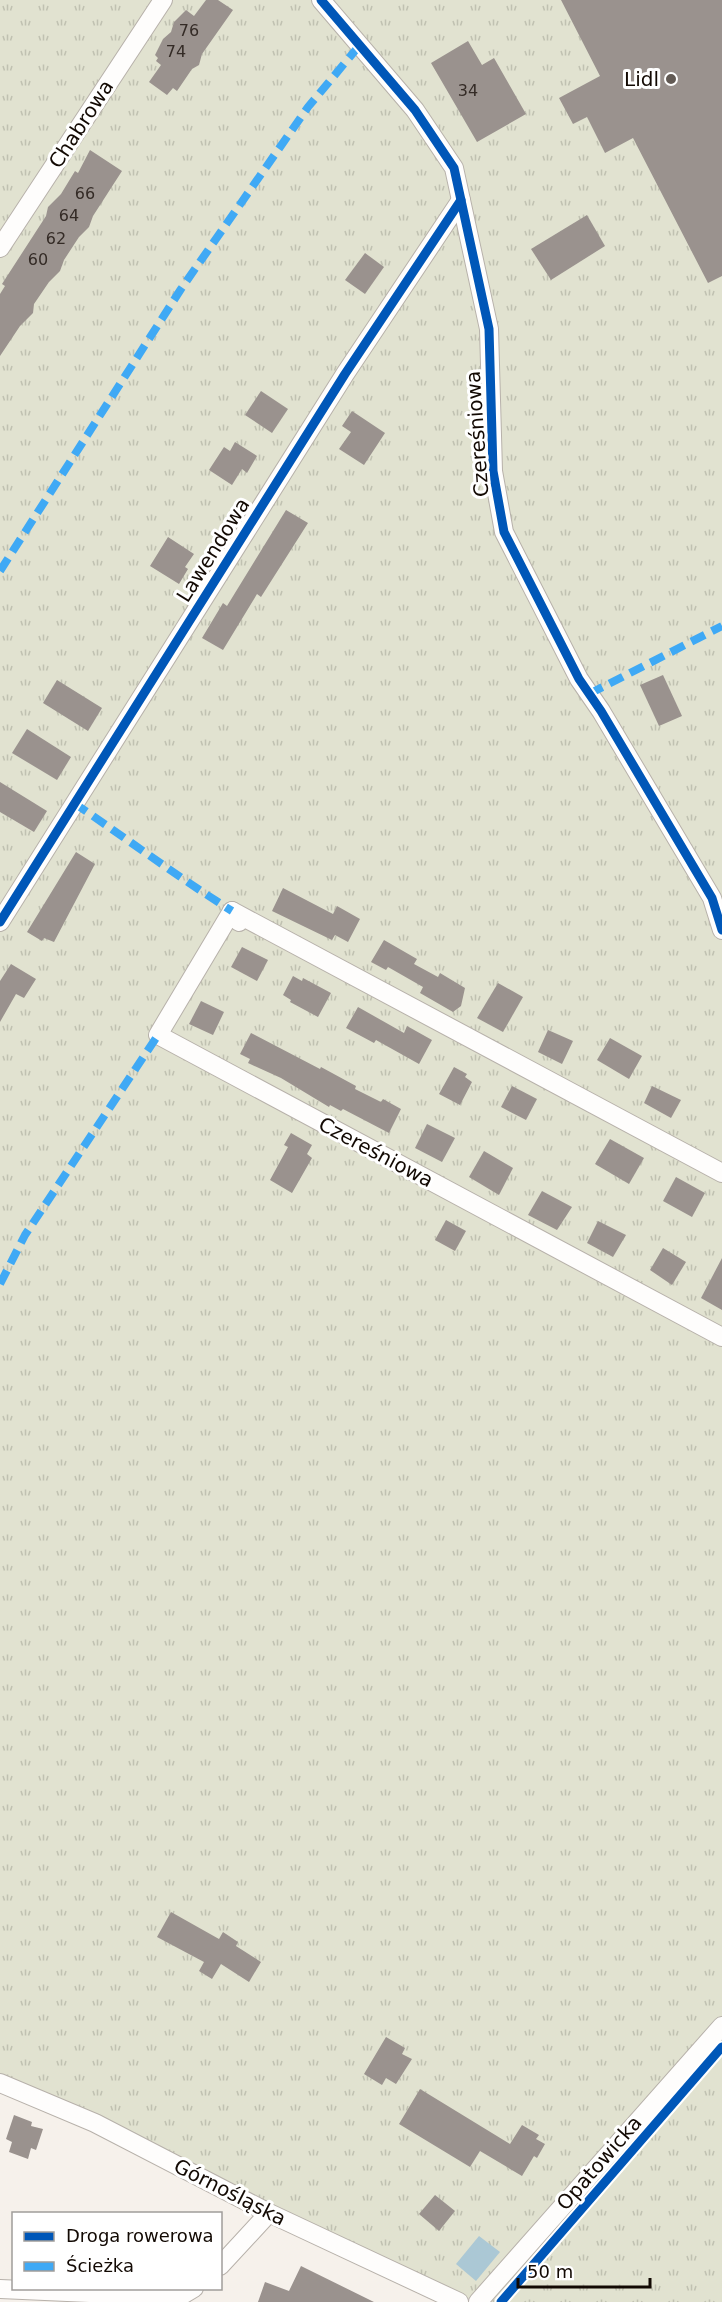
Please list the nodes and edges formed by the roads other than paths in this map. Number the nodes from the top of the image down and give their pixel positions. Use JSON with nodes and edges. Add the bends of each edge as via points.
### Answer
{"nodes":[{"id":1,"x":163,"y":0,"type":"edge"},
{"id":2,"x":321,"y":0,"type":"edge"},
{"id":3,"x":461,"y":200,"type":"junction"},
{"id":4,"x":0,"y":248,"type":"edge"},
{"id":5,"x":0,"y":921,"type":"edge"},
{"id":6,"x":722,"y":930,"type":"edge"},
{"id":7,"x":722,"y":1173,"type":"edge"},
{"id":8,"x":722,"y":1337,"type":"edge"},
{"id":9,"x":722,"y":2025,"type":"edge"},
{"id":10,"x":0,"y":2083,"type":"edge"},
{"id":11,"x":269,"y":2213,"type":"junction"},
{"id":12,"x":222,"y":2264,"type":"edge"},
{"id":13,"x":22,"y":2290,"type":"edge"},
{"id":14,"x":192,"y":2290,"type":"edge"},
{"id":15,"x":459,"y":2302,"type":"edge"},
{"id":16,"x":478,"y":2302,"type":"edge"}],
"edges":[{"from":1,"to":4,"type":"street","name":"Chabrowa"},
{"from":2,"to":3,"type":"street","name":"Czereśniowa","via":[[415,110],[454,168]]},
{"from":3,"to":5,"type":"street","name":"Lawendowa","via":[[345,374]]},
{"from":3,"to":6,"type":"street","name":"Czereśniowa","via":[[489,329],[493,471],[504,532],[579,680],[712,898]]},
{"from":7,"to":8,"type":"street","name":"Czereśniowa","via":[[235,917],[158,1035]]},
{"from":9,"to":16,"type":"street","name":"Opatowicka"},
{"from":10,"to":11,"type":"street","name":"Górnośląska","via":[[95,2123]]},
{"from":11,"to":12,"type":"street"},
{"from":11,"to":15,"type":"street","name":"Górnośląska"},
{"from":13,"to":14,"type":"street","via":[[179,2297]]}]}
